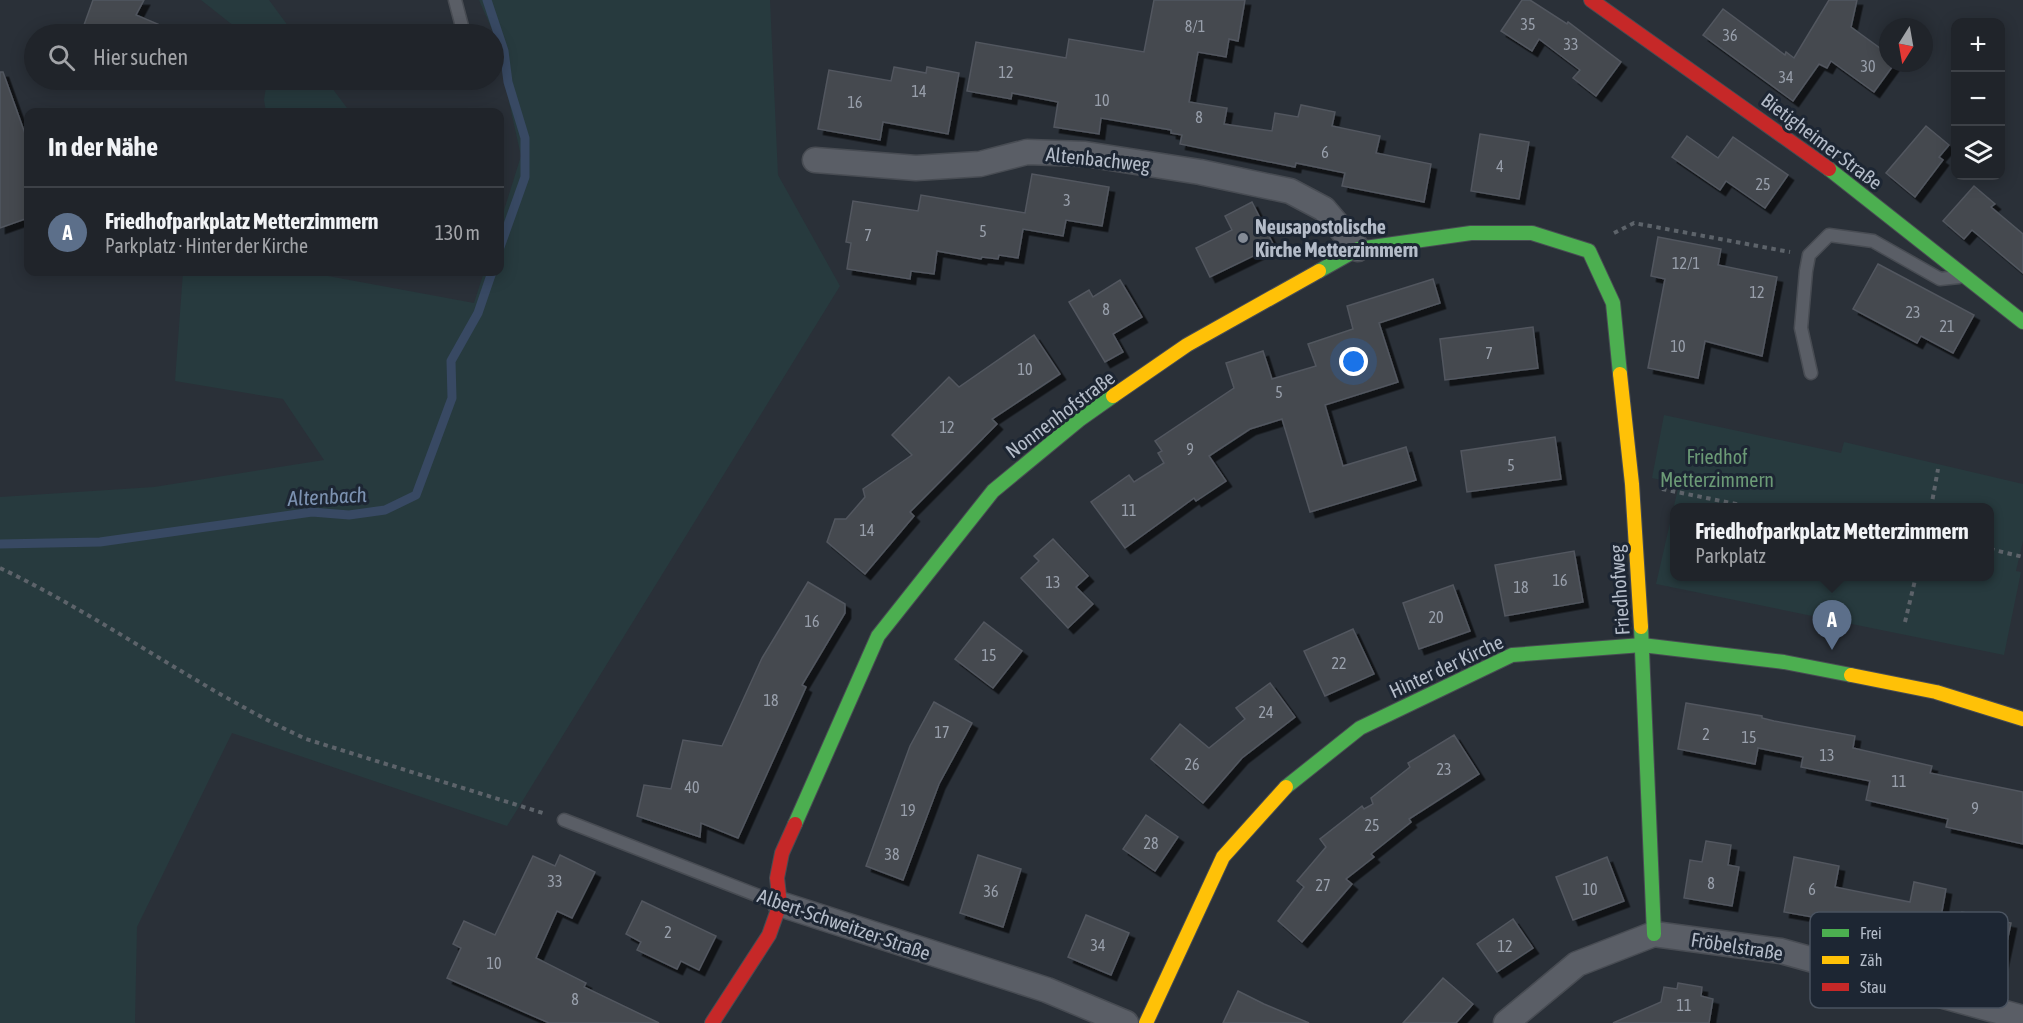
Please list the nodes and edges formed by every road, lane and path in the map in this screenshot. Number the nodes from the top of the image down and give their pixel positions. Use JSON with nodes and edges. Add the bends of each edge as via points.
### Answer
{"nodes":[{"id":1,"x":455,"y":0,"type":"edge"},
{"id":2,"x":1591,"y":0,"type":"edge"},
{"id":3,"x":461,"y":24,"type":"edge"},
{"id":4,"x":815,"y":160,"type":"dead end"},
{"id":5,"x":1358,"y":249,"type":"junction"},
{"id":6,"x":1589,"y":251,"type":"junction"},
{"id":7,"x":1809,"y":255,"type":"junction"},
{"id":8,"x":1966,"y":276,"type":"junction"},
{"id":9,"x":2023,"y":322,"type":"edge"},
{"id":10,"x":1811,"y":373,"type":"dead end"},
{"id":11,"x":1938,"y":469,"type":"dead end"},
{"id":12,"x":1632,"y":484,"type":"junction"},
{"id":13,"x":1734,"y":503,"type":"edge"},
{"id":14,"x":1932,"y":503,"type":"edge"},
{"id":15,"x":1994,"y":550,"type":"edge"},
{"id":16,"x":2023,"y":557,"type":"edge"},
{"id":17,"x":0,"y":568,"type":"edge"},
{"id":18,"x":1915,"y":581,"type":"edge"},
{"id":19,"x":1905,"y":622,"type":"dead end"},
{"id":20,"x":1642,"y":645,"type":"junction"},
{"id":21,"x":2023,"y":719,"type":"edge"},
{"id":22,"x":564,"y":820,"type":"joint"},
{"id":23,"x":780,"y":904,"type":"junction"},
{"id":24,"x":1654,"y":934,"type":"junction"},
{"id":25,"x":1810,"y":959,"type":"edge"},
{"id":26,"x":1987,"y":1008,"type":"edge"},
{"id":27,"x":2023,"y":1018,"type":"edge"},
{"id":28,"x":712,"y":1023,"type":"edge"},
{"id":29,"x":1126,"y":1023,"type":"edge"},
{"id":30,"x":1146,"y":1023,"type":"edge"},
{"id":31,"x":1506,"y":1023,"type":"edge"}],
"edges":[{"from":1,"to":3,"type":"lane"},
{"from":2,"to":8,"type":"street","name":"Bietigheimer Straße","via":[[1848,183]]},
{"from":4,"to":5,"type":"street","name":"Altenbachweg","via":[[916,168],[980,164],[1027,152],[1084,154],[1200,172],[1290,191],[1324,209]]},
{"from":5,"to":6,"type":"street","name":"Nonnenhofstraße","via":[[1471,233],[1532,232]]},
{"from":5,"to":23,"type":"street","name":"Nonnenhofstraße","via":[[1187,345],[1079,420],[993,491],[878,636],[782,853],[777,878]]},
{"from":6,"to":7,"type":"path","via":[[1634,223]]},
{"from":6,"to":12,"type":"street","name":"Friedhofweg","via":[[1613,303]]},
{"from":7,"to":8,"type":"lane","via":[[1829,235],[1862,239],[1873,241],[1940,279]]},
{"from":7,"to":10,"type":"lane","via":[[1801,328]]},
{"from":8,"to":9,"type":"street","name":"Bietigheimer Straße"},
{"from":11,"to":14,"type":"path"},
{"from":12,"to":13,"type":"path"},
{"from":12,"to":20,"type":"street","name":"Friedhofweg"},
{"from":15,"to":16,"type":"path"},
{"from":17,"to":22,"type":"path","via":[[138,643],[269,722]]},
{"from":18,"to":19,"type":"path"},
{"from":20,"to":21,"type":"street","name":"Hinter der Kirche","via":[[1808,667],[1936,692]]},
{"from":20,"to":24,"type":"street","name":"Friedhofweg"},
{"from":20,"to":30,"type":"street","name":"Hinter der Kirche","via":[[1512,655],[1360,728],[1288,785],[1223,857]]},
{"from":22,"to":23,"type":"lane","name":"Albert-Schweitzer-Straße"},
{"from":23,"to":28,"type":"street","via":[[769,935]]},
{"from":23,"to":29,"type":"street","name":"Albert-Schweitzer-Straße","via":[[1047,990]]},
{"from":24,"to":25,"type":"street","name":"Fröbelstraße","via":[[1781,951]]},
{"from":24,"to":31,"type":"street","name":"Fröbelstraße","via":[[1577,964]]},
{"from":26,"to":27,"type":"street","name":"Fröbelstraße"}]}
